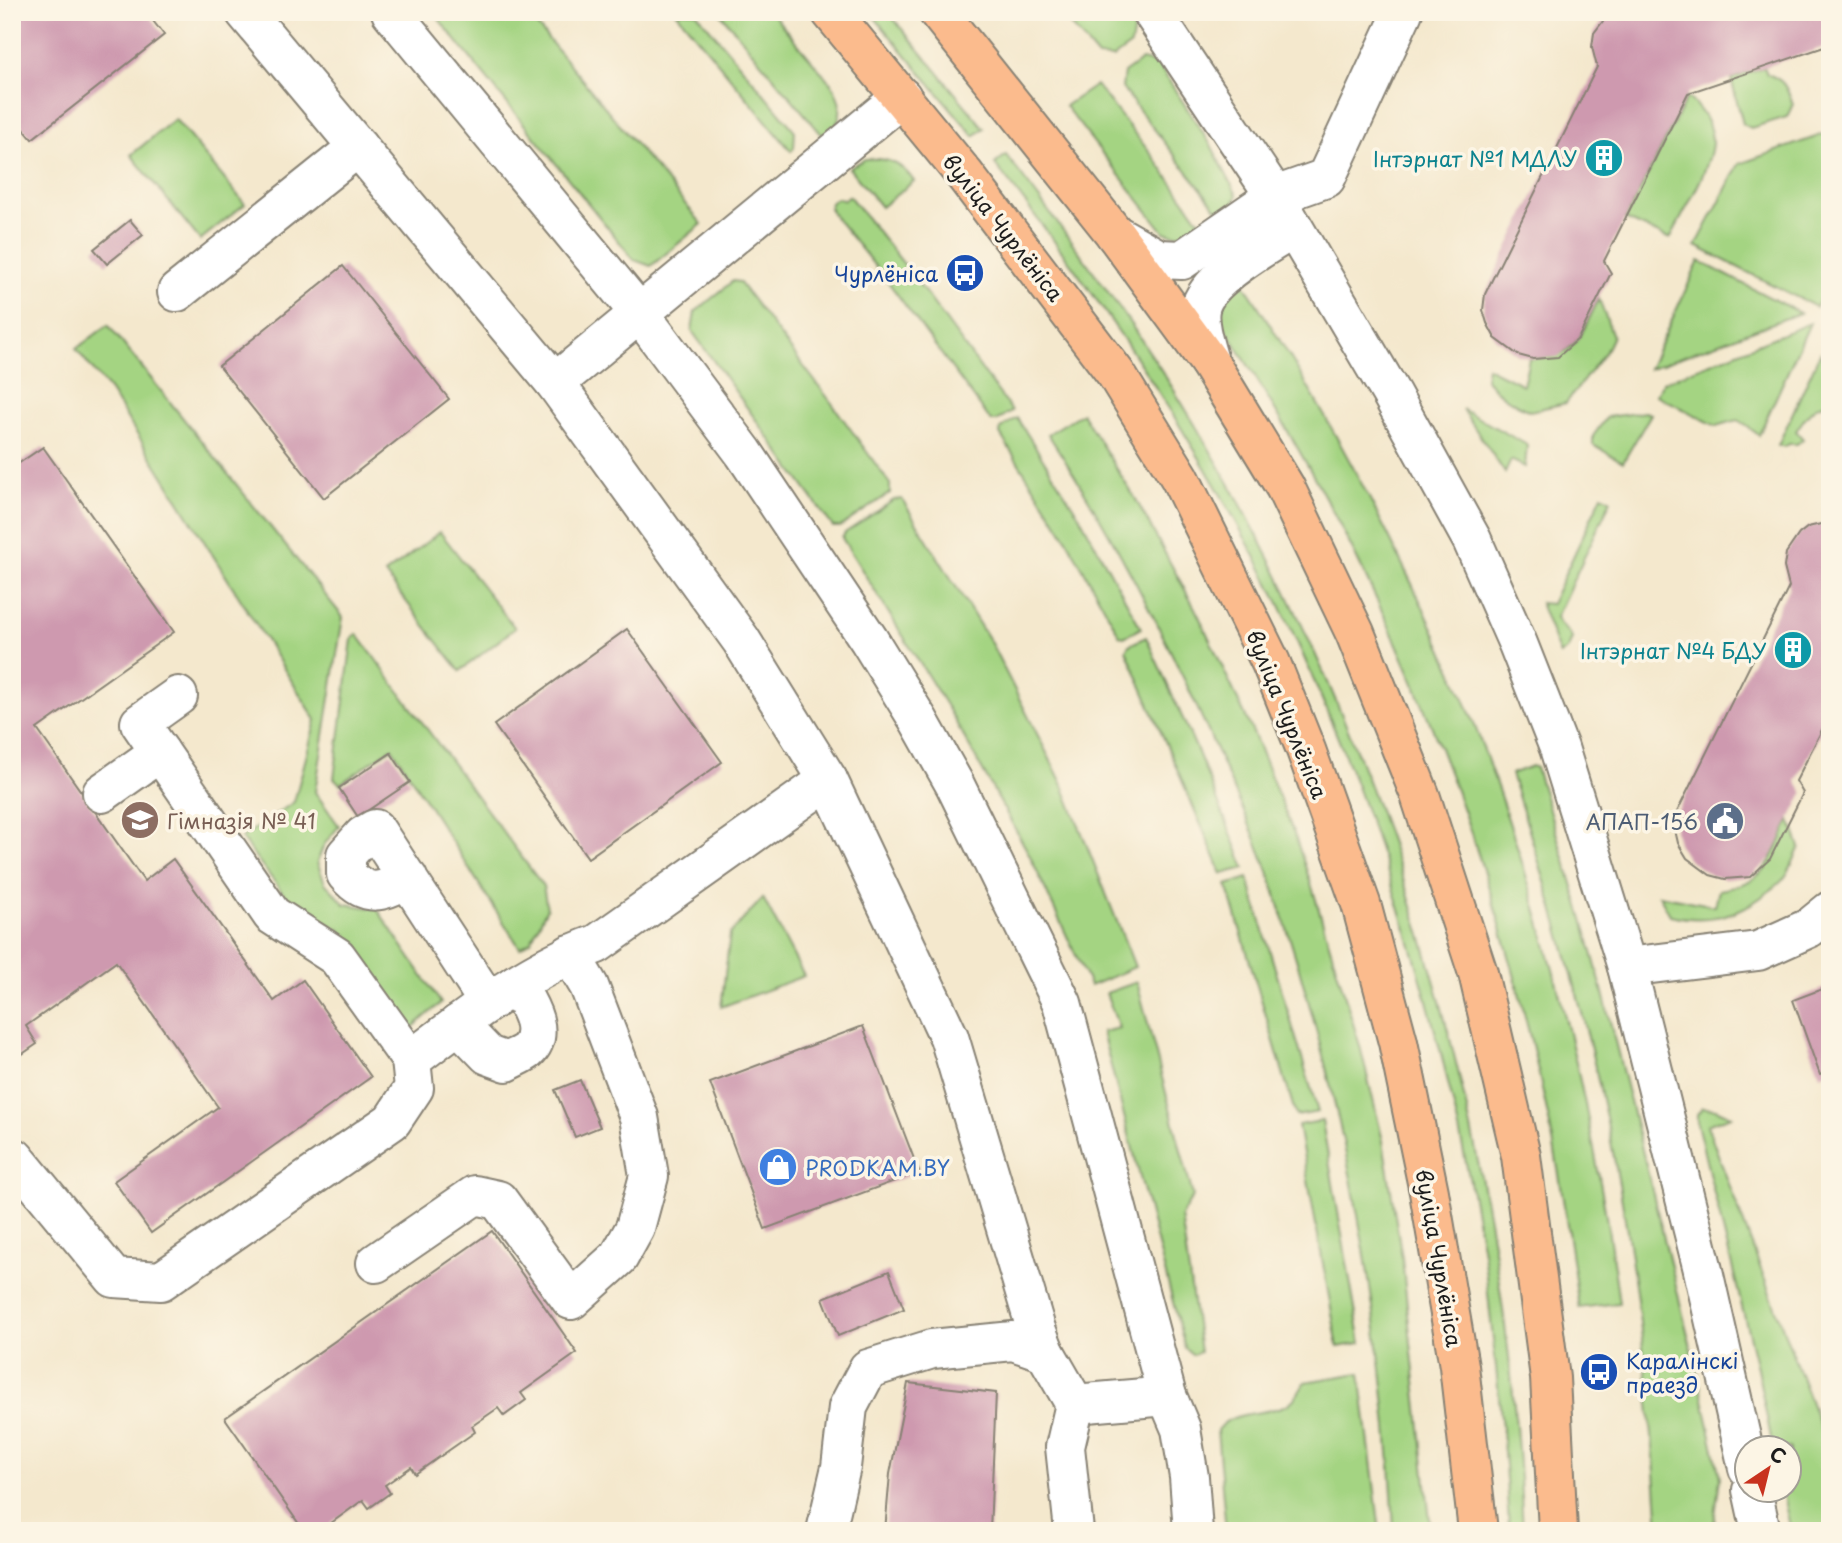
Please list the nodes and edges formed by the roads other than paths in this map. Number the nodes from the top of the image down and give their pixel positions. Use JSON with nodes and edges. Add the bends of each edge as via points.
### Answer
{"nodes":[{"id":1,"x":245,"y":12,"type":"edge"},
{"id":2,"x":391,"y":12,"type":"edge"},
{"id":3,"x":831,"y":12,"type":"edge"},
{"id":4,"x":937,"y":12,"type":"edge"},
{"id":5,"x":1152,"y":12,"type":"edge"},
{"id":6,"x":1403,"y":12,"type":"edge"},
{"id":7,"x":902,"y":97,"type":"junction"},
{"id":8,"x":358,"y":147,"type":"junction"},
{"id":9,"x":1275,"y":196,"type":"junction"},
{"id":10,"x":1293,"y":229,"type":"junction"},
{"id":11,"x":1115,"y":234,"type":"junction"},
{"id":12,"x":177,"y":292,"type":"dead end"},
{"id":13,"x":639,"y":314,"type":"junction"},
{"id":14,"x":1209,"y":362,"type":"junction"},
{"id":15,"x":555,"y":383,"type":"junction"},
{"id":16,"x":178,"y":696,"type":"dead end"},
{"id":17,"x":160,"y":752,"type":"junction"},
{"id":18,"x":828,"y":780,"type":"junction"},
{"id":19,"x":102,"y":793,"type":"dead end"},
{"id":20,"x":375,"y":829,"type":"dead end"},
{"id":21,"x":1830,"y":911,"type":"edge"},
{"id":22,"x":570,"y":954,"type":"junction"},
{"id":23,"x":1626,"y":967,"type":"junction"},
{"id":24,"x":502,"y":993,"type":"junction"},
{"id":25,"x":458,"y":1024,"type":"junction"},
{"id":26,"x":411,"y":1060,"type":"junction"},
{"id":27,"x":12,"y":1158,"type":"edge"},
{"id":28,"x":376,"y":1263,"type":"dead end"},
{"id":29,"x":1045,"y":1352,"type":"junction"},
{"id":30,"x":1167,"y":1396,"type":"junction"},
{"id":31,"x":1075,"y":1404,"type":"junction"},
{"id":32,"x":1740,"y":1434,"type":"edge"},
{"id":33,"x":1755,"y":1504,"type":"edge"},
{"id":34,"x":826,"y":1531,"type":"edge"},
{"id":35,"x":1074,"y":1531,"type":"edge"},
{"id":36,"x":1193,"y":1531,"type":"edge"},
{"id":37,"x":1478,"y":1531,"type":"edge"},
{"id":38,"x":1558,"y":1531,"type":"edge"},
{"id":39,"x":1761,"y":1531,"type":"edge"}],
"edges":[{"from":1,"to":8,"type":"lane"},
{"from":2,"to":13,"type":"lane"},
{"from":3,"to":7,"type":"main road","name":"вуліца Чурлёніса"},
{"from":4,"to":11,"type":"main road"},
{"from":5,"to":9,"type":"lane"},
{"from":6,"to":9,"type":"lane","via":[[1326,178]]},
{"from":7,"to":13,"type":"lane"},
{"from":7,"to":37,"type":"main road","name":"вуліца Чурлёніса","via":[[1116,374],[1180,478],[1271,663],[1306,750],[1361,904],[1398,1042],[1459,1366]]},
{"from":8,"to":12,"type":"lane"},
{"from":8,"to":15,"type":"lane"},
{"from":9,"to":10,"type":"lane"},
{"from":9,"to":11,"type":"lane","via":[[1182,260],[1159,259]]},
{"from":10,"to":14,"type":"lane","via":[[1240,262],[1200,306],[1199,325]]},
{"from":10,"to":23,"type":"lane","via":[[1472,540],[1559,748]]},
{"from":11,"to":14,"type":"main road"},
{"from":13,"to":15,"type":"lane"},
{"from":13,"to":30,"type":"lane","via":[[744,453],[912,709],[955,785],[1062,1003]]},
{"from":14,"to":38,"type":"main road","via":[[1285,487],[1355,633],[1420,795],[1478,973],[1521,1156],[1550,1378]]},
{"from":15,"to":18,"type":"lane","via":[[741,640]]},
{"from":16,"to":17,"type":"lane","via":[[140,723]]},
{"from":17,"to":19,"type":"lane"},
{"from":17,"to":26,"type":"lane","via":[[272,915],[337,957]]},
{"from":18,"to":22,"type":"lane","via":[[597,944]]},
{"from":18,"to":29,"type":"lane","via":[[949,1037]]},
{"from":20,"to":24,"type":"lane","via":[[408,878]]},
{"from":21,"to":23,"type":"lane","via":[[1809,928],[1758,951]]},
{"from":22,"to":24,"type":"lane"},
{"from":22,"to":28,"type":"lane","via":[[589,986],[639,1117],[649,1176],[635,1228],[619,1257],[571,1300],[498,1200],[475,1195]]},
{"from":23,"to":32,"type":"lane"},
{"from":24,"to":25,"type":"lane"},
{"from":24,"to":25,"type":"lane","via":[[528,1006],[536,1038],[526,1051],[507,1062],[488,1055]]},
{"from":25,"to":26,"type":"lane"},
{"from":26,"to":27,"type":"lane","via":[[414,1088],[392,1121],[161,1282],[114,1278]]},
{"from":29,"to":31,"type":"lane"},
{"from":29,"to":34,"type":"lane","via":[[1013,1341],[932,1349],[868,1369],[848,1406],[841,1467]]},
{"from":30,"to":31,"type":"lane"},
{"from":30,"to":36,"type":"lane","via":[[1181,1429]]},
{"from":31,"to":35,"type":"lane","via":[[1065,1447]]},
{"from":33,"to":39,"type":"lane"}]}
